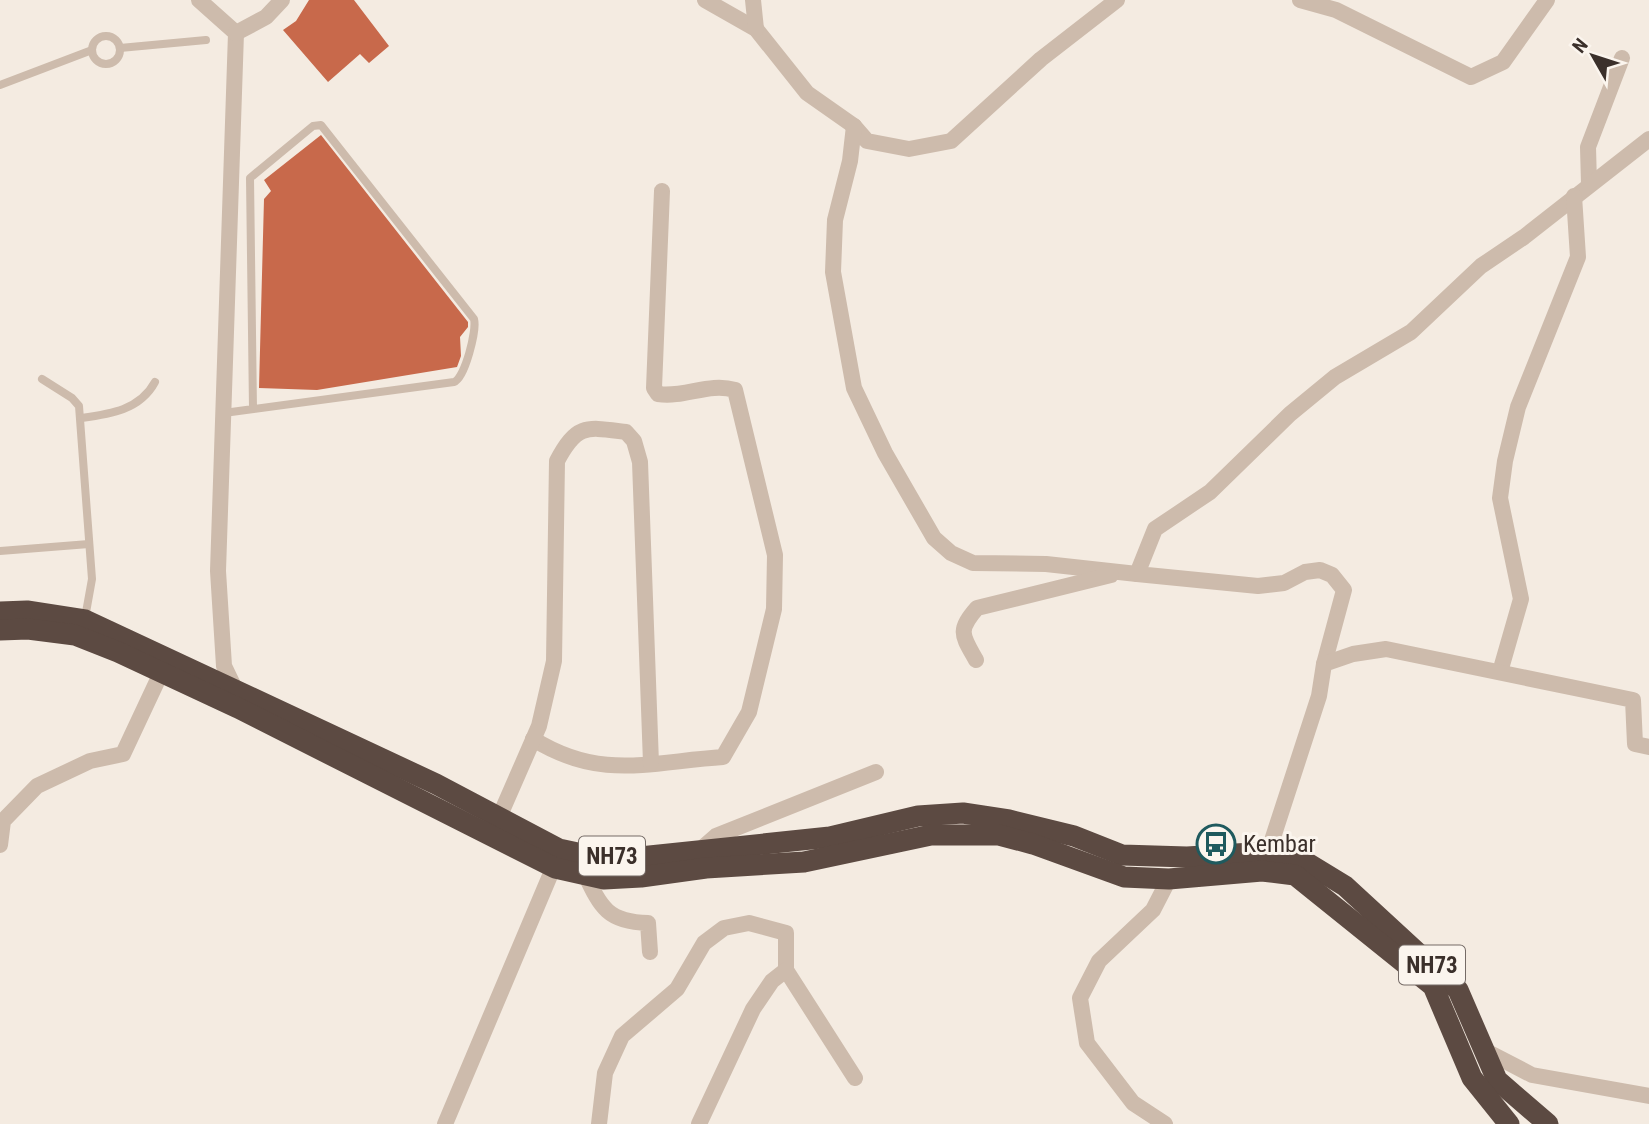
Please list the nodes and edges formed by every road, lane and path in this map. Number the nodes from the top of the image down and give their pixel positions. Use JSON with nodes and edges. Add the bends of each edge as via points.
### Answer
{"nodes":[{"id":1,"x":199,"y":0,"type":"edge"},
{"id":2,"x":282,"y":0,"type":"edge"},
{"id":3,"x":705,"y":0,"type":"edge"},
{"id":4,"x":753,"y":0,"type":"edge"},
{"id":5,"x":1117,"y":0,"type":"edge"},
{"id":6,"x":1300,"y":0,"type":"edge"},
{"id":7,"x":1547,"y":0,"type":"edge"},
{"id":8,"x":756,"y":29,"type":"junction"},
{"id":9,"x":236,"y":33,"type":"junction"},
{"id":10,"x":206,"y":40,"type":"dead end"},
{"id":11,"x":120,"y":48,"type":"junction"},
{"id":12,"x":92,"y":50,"type":"junction"},
{"id":13,"x":1622,"y":58,"type":"dead end"},
{"id":14,"x":0,"y":85,"type":"edge"},
{"id":15,"x":854,"y":126,"type":"junction"},
{"id":16,"x":1649,"y":139,"type":"edge"},
{"id":17,"x":1588,"y":184,"type":"junction"},
{"id":18,"x":662,"y":191,"type":"dead end"},
{"id":19,"x":1574,"y":196,"type":"junction"},
{"id":20,"x":42,"y":379,"type":"dead end"},
{"id":21,"x":155,"y":382,"type":"dead end"},
{"id":22,"x":253,"y":409,"type":"junction"},
{"id":23,"x":224,"y":413,"type":"junction"},
{"id":24,"x":81,"y":418,"type":"junction"},
{"id":25,"x":89,"y":544,"type":"junction"},
{"id":26,"x":0,"y":551,"type":"edge"},
{"id":27,"x":1120,"y":572,"type":"junction"},
{"id":28,"x":1138,"y":575,"type":"junction"},
{"id":29,"x":0,"y":612,"type":"edge"},
{"id":30,"x":85,"y":620,"type":"junction"},
{"id":31,"x":0,"y":630,"type":"edge"},
{"id":32,"x":975,"y":660,"type":"dead end"},
{"id":33,"x":1324,"y":664,"type":"junction"},
{"id":34,"x":1500,"y":672,"type":"junction"},
{"id":35,"x":161,"y":673,"type":"junction"},
{"id":36,"x":236,"y":691,"type":"junction"},
{"id":37,"x":533,"y":739,"type":"junction"},
{"id":38,"x":1649,"y":747,"type":"edge"},
{"id":39,"x":651,"y":762,"type":"junction"},
{"id":40,"x":876,"y":772,"type":"dead end"},
{"id":41,"x":498,"y":820,"type":"junction"},
{"id":42,"x":0,"y":845,"type":"edge"},
{"id":43,"x":700,"y":850,"type":"junction"},
{"id":44,"x":557,"y":859,"type":"junction"},
{"id":45,"x":1265,"y":861,"type":"junction"},
{"id":46,"x":585,"y":874,"type":"junction"},
{"id":47,"x":1169,"y":879,"type":"junction"},
{"id":48,"x":650,"y":952,"type":"dead end"},
{"id":49,"x":786,"y":970,"type":"junction"},
{"id":50,"x":1484,"y":1051,"type":"junction"},
{"id":51,"x":855,"y":1078,"type":"dead end"},
{"id":52,"x":1649,"y":1096,"type":"edge"},
{"id":53,"x":445,"y":1124,"type":"edge"},
{"id":54,"x":599,"y":1124,"type":"edge"},
{"id":55,"x":699,"y":1124,"type":"edge"},
{"id":56,"x":1165,"y":1124,"type":"edge"},
{"id":57,"x":1509,"y":1124,"type":"edge"},
{"id":58,"x":1548,"y":1124,"type":"edge"}],
"edges":[{"from":1,"to":9,"type":"street"},
{"from":2,"to":9,"type":"street","via":[[266,17]]},
{"from":3,"to":8,"type":"street"},
{"from":4,"to":8,"type":"street"},
{"from":5,"to":15,"type":"street","via":[[1041,59],[951,141],[909,149],[867,141]]},
{"from":6,"to":7,"type":"street","via":[[1336,10],[1471,77],[1503,62]]},
{"from":8,"to":15,"type":"street","via":[[807,93]]},
{"from":9,"to":23,"type":"street"},
{"from":10,"to":11,"type":"lane"},
{"from":11,"to":12,"type":"lane","via":[[116,40],[103,36]]},
{"from":11,"to":12,"type":"lane","via":[[116,61],[107,64],[98,62]]},
{"from":12,"to":14,"type":"lane"},
{"from":13,"to":17,"type":"street","via":[[1588,147]]},
{"from":15,"to":27,"type":"street","via":[[835,220],[832,272],[854,388],[916,509],[934,538],[951,553],[974,563]]},
{"from":16,"to":17,"type":"street"},
{"from":17,"to":19,"type":"street"},
{"from":18,"to":39,"type":"street","via":[[654,388],[658,394],[673,395],[722,386],[735,390],[775,555],[774,609],[749,712],[723,757]]},
{"from":19,"to":28,"type":"street","via":[[1481,266],[1411,332],[1335,377],[1210,492],[1155,529]]},
{"from":19,"to":34,"type":"street","via":[[1578,257],[1518,407],[1505,461],[1500,498],[1521,599]]},
{"from":20,"to":24,"type":"lane","via":[[72,398]]},
{"from":21,"to":24,"type":"lane","via":[[131,406]]},
{"from":22,"to":22,"type":"lane","via":[[458,381],[475,330],[474,319],[321,125],[313,126],[250,178]]},
{"from":22,"to":23,"type":"lane"},
{"from":23,"to":36,"type":"street","via":[[218,570],[224,666]]},
{"from":24,"to":25,"type":"lane"},
{"from":25,"to":26,"type":"lane"},
{"from":25,"to":30,"type":"lane","via":[[92,579]]},
{"from":27,"to":28,"type":"street"},
{"from":27,"to":32,"type":"street","via":[[976,608],[963,624],[962,634]]},
{"from":28,"to":33,"type":"street","via":[[1258,586],[1284,583],[1313,571],[1332,575],[1344,590]]},
{"from":29,"to":30,"type":"highway","number":"NH73","via":[[27,611]]},
{"from":30,"to":36,"type":"highway","number":"NH73"},
{"from":31,"to":35,"type":"highway","number":"NH73","via":[[75,635]]},
{"from":33,"to":34,"type":"street","via":[[1386,649]]},
{"from":33,"to":45,"type":"street","via":[[1319,696]]},
{"from":34,"to":38,"type":"street","via":[[1633,700],[1635,744]]},
{"from":35,"to":42,"type":"street","via":[[123,754],[90,761],[37,786],[3,821]]},
{"from":35,"to":44,"type":"highway","number":"NH73"},
{"from":36,"to":41,"type":"highway","number":"NH73","via":[[436,784]]},
{"from":37,"to":39,"type":"street","via":[[585,764],[617,768]]},
{"from":37,"to":39,"type":"street","via":[[554,661],[557,461],[566,443],[583,428],[626,432],[634,441],[639,462]]},
{"from":37,"to":41,"type":"street"},
{"from":40,"to":43,"type":"street","via":[[716,836]]},
{"from":41,"to":44,"type":"highway","number":"NH73"},
{"from":43,"to":44,"type":"highway","number":"NH73"},
{"from":43,"to":45,"type":"highway","number":"NH73","via":[[830,836],[918,816],[963,813],[1074,836],[1122,855]]},
{"from":44,"to":46,"type":"highway","number":"NH73"},
{"from":44,"to":53,"type":"street"},
{"from":45,"to":47,"type":"highway","number":"NH73"},
{"from":45,"to":50,"type":"highway","number":"NH73","via":[[1304,861],[1345,886],[1458,990]]},
{"from":45,"to":57,"type":"highway","number":"NH73","via":[[1306,881],[1433,986],[1472,1078]]},
{"from":46,"to":47,"type":"highway","number":"NH73","via":[[641,877],[804,862],[932,835],[999,835],[1124,877]]},
{"from":46,"to":48,"type":"street","via":[[600,906],[624,923],[648,923]]},
{"from":47,"to":56,"type":"street","via":[[1153,910],[1099,961],[1080,999],[1087,1043],[1133,1103]]},
{"from":49,"to":51,"type":"street"},
{"from":49,"to":54,"type":"street","via":[[786,933],[749,923],[724,928],[704,943],[677,989],[622,1036],[605,1073]]},
{"from":49,"to":55,"type":"street","via":[[772,981],[753,1009]]},
{"from":50,"to":52,"type":"street","via":[[1532,1075]]},
{"from":50,"to":58,"type":"highway","number":"NH73","via":[[1497,1080]]}]}
